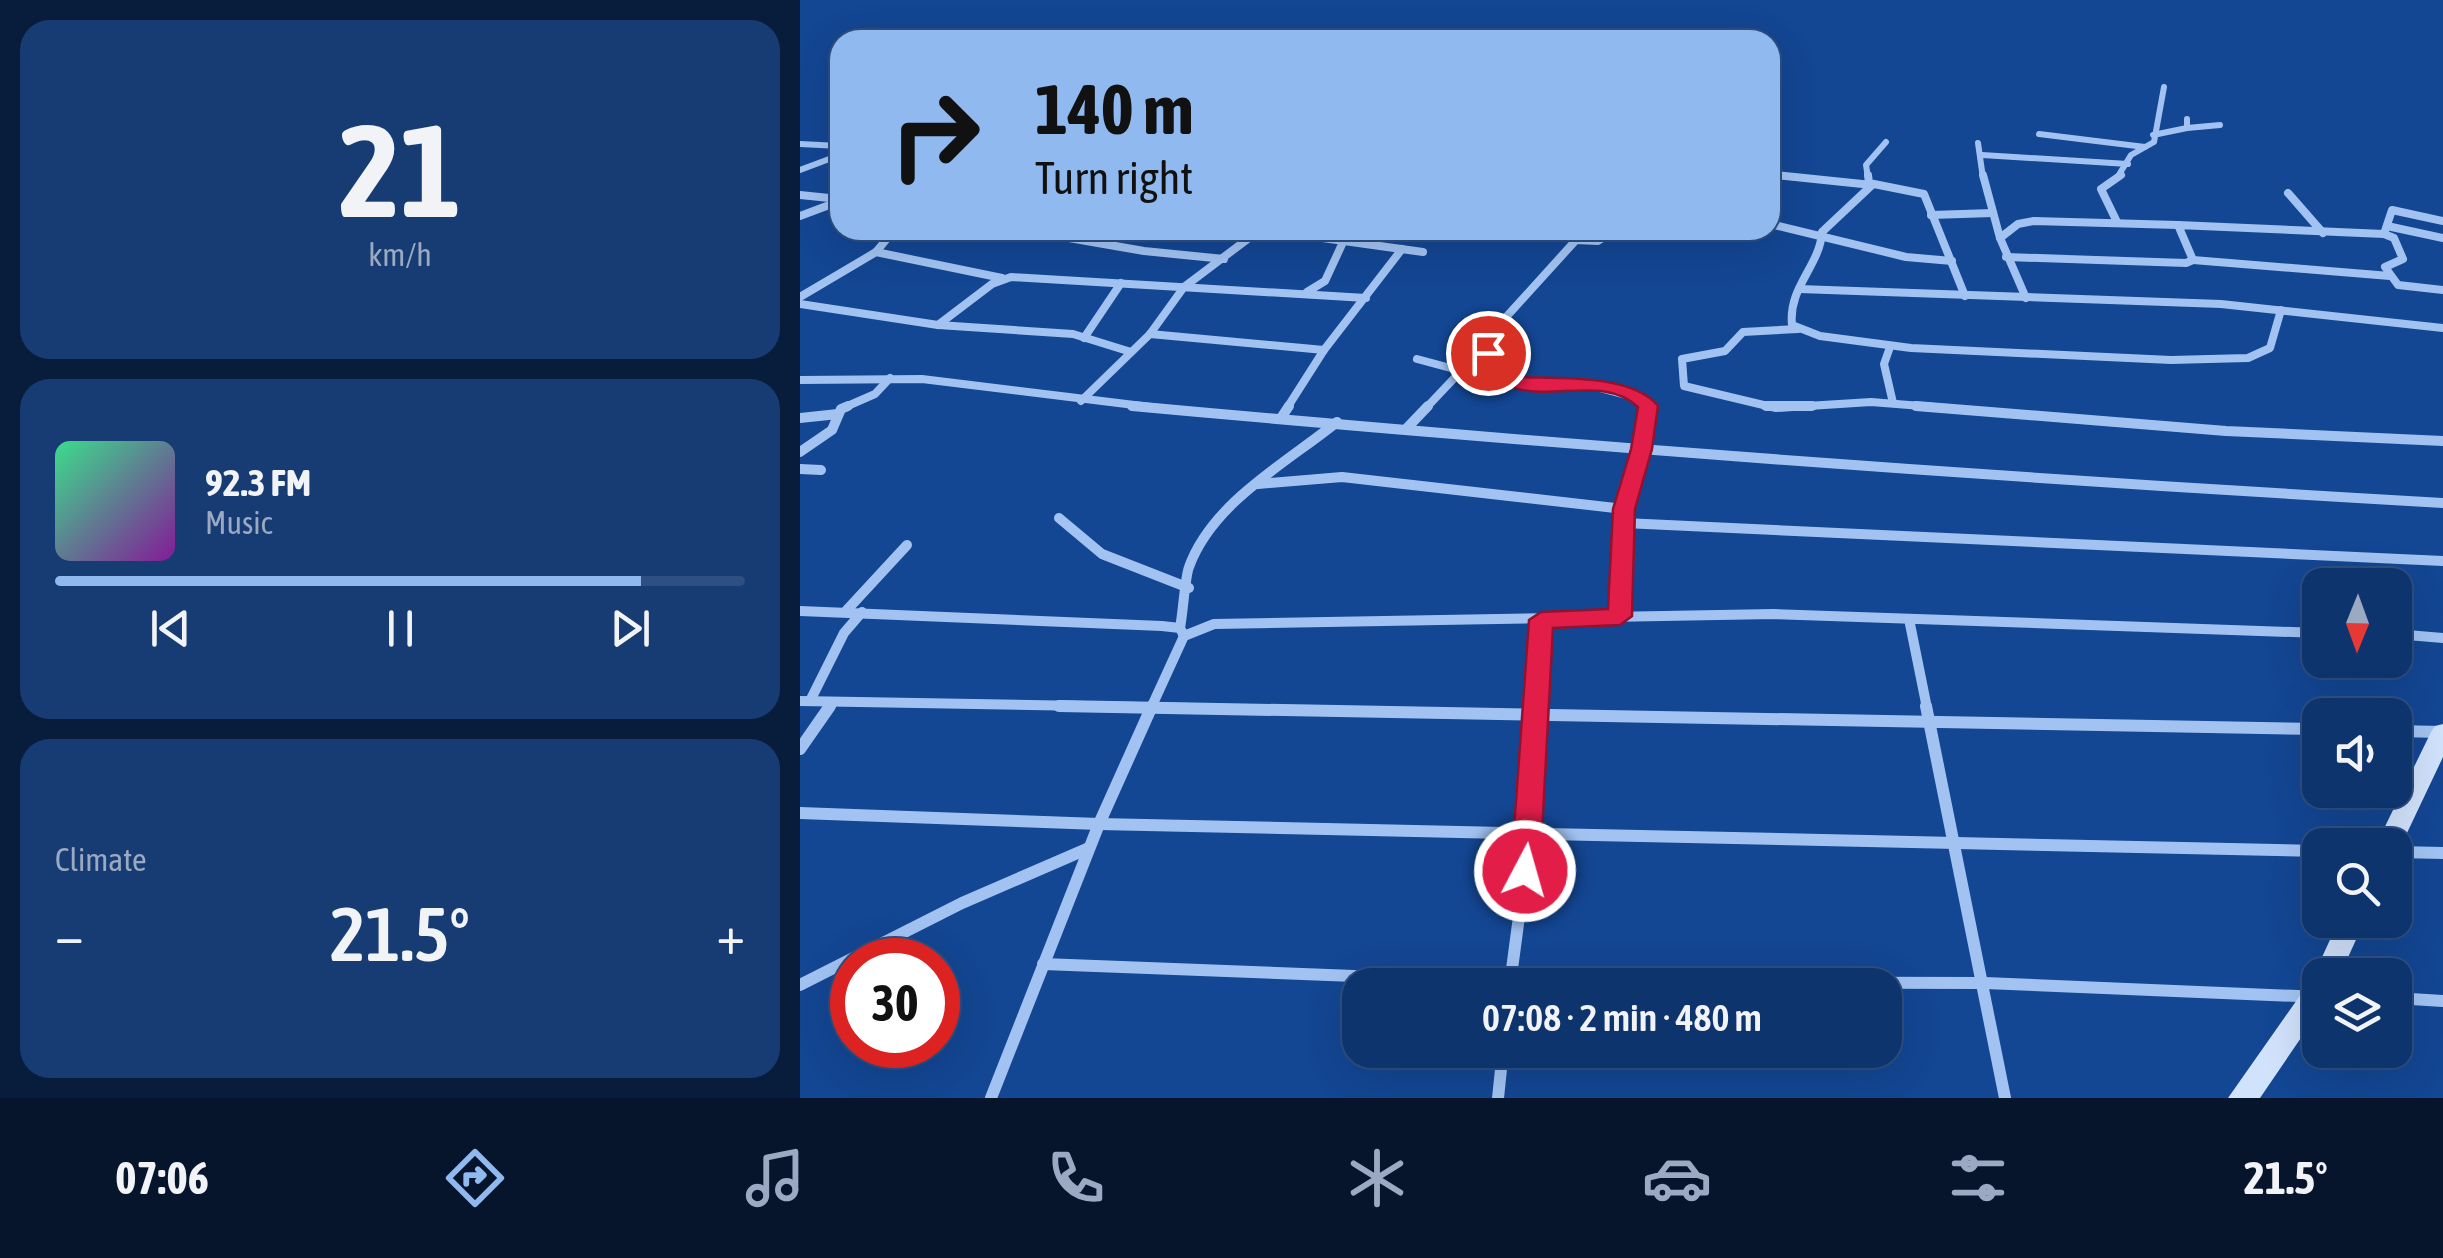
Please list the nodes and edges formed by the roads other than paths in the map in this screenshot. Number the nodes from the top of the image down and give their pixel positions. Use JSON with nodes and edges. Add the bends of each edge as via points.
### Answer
{"nodes":[{"id":1,"x":2164,"y":88,"type":"dead end"},
{"id":2,"x":2220,"y":124,"type":"dead end"},
{"id":3,"x":2039,"y":134,"type":"dead end"},
{"id":4,"x":2153,"y":135,"type":"junction"},
{"id":5,"x":1886,"y":142,"type":"dead end"},
{"id":6,"x":1978,"y":143,"type":"dead end"},
{"id":7,"x":800,"y":144,"type":"edge"},
{"id":8,"x":830,"y":146,"type":"edge"},
{"id":9,"x":2146,"y":147,"type":"junction"},
{"id":10,"x":1982,"y":155,"type":"junction"},
{"id":11,"x":830,"y":159,"type":"edge"},
{"id":12,"x":2128,"y":164,"type":"junction"},
{"id":13,"x":800,"y":170,"type":"edge"},
{"id":14,"x":1780,"y":176,"type":"edge"},
{"id":15,"x":1872,"y":185,"type":"junction"},
{"id":16,"x":2288,"y":193,"type":"dead end"},
{"id":17,"x":800,"y":196,"type":"edge"},
{"id":18,"x":830,"y":199,"type":"edge"},
{"id":19,"x":830,"y":204,"type":"edge"},
{"id":20,"x":1993,"y":213,"type":"junction"},
{"id":21,"x":1931,"y":215,"type":"junction"},
{"id":22,"x":800,"y":216,"type":"edge"},
{"id":23,"x":2443,"y":221,"type":"edge"},
{"id":24,"x":2117,"y":222,"type":"junction"},
{"id":25,"x":2178,"y":225,"type":"junction"},
{"id":26,"x":1780,"y":226,"type":"edge"},
{"id":27,"x":2386,"y":230,"type":"junction"},
{"id":28,"x":1822,"y":232,"type":"junction"},
{"id":29,"x":2323,"y":233,"type":"junction"},
{"id":30,"x":2000,"y":238,"type":"junction"},
{"id":31,"x":2443,"y":238,"type":"edge"},
{"id":32,"x":886,"y":240,"type":"edge"},
{"id":33,"x":1080,"y":240,"type":"edge"},
{"id":34,"x":1246,"y":240,"type":"edge"},
{"id":35,"x":1344,"y":240,"type":"joint"},
{"id":36,"x":1576,"y":240,"type":"edge"},
{"id":37,"x":1402,"y":248,"type":"junction"},
{"id":38,"x":876,"y":252,"type":"junction"},
{"id":39,"x":1423,"y":252,"type":"dead end"},
{"id":40,"x":1224,"y":258,"type":"junction"},
{"id":41,"x":2006,"y":258,"type":"junction"},
{"id":42,"x":2193,"y":260,"type":"junction"},
{"id":43,"x":1952,"y":261,"type":"junction"},
{"id":44,"x":2390,"y":276,"type":"junction"},
{"id":45,"x":1002,"y":278,"type":"junction"},
{"id":46,"x":1121,"y":283,"type":"junction"},
{"id":47,"x":1184,"y":287,"type":"junction"},
{"id":48,"x":1799,"y":290,"type":"junction"},
{"id":49,"x":2443,"y":290,"type":"edge"},
{"id":50,"x":1302,"y":294,"type":"junction"},
{"id":51,"x":1965,"y":296,"type":"junction"},
{"id":52,"x":1366,"y":298,"type":"junction"},
{"id":53,"x":2026,"y":298,"type":"junction"},
{"id":54,"x":800,"y":300,"type":"edge"},
{"id":55,"x":2281,"y":310,"type":"junction"},
{"id":56,"x":938,"y":325,"type":"junction"},
{"id":57,"x":2443,"y":328,"type":"edge"},
{"id":58,"x":1798,"y":330,"type":"junction"},
{"id":59,"x":1150,"y":334,"type":"junction"},
{"id":60,"x":1084,"y":338,"type":"junction"},
{"id":61,"x":1890,"y":347,"type":"junction"},
{"id":62,"x":1324,"y":350,"type":"junction"},
{"id":63,"x":1131,"y":352,"type":"junction"},
{"id":64,"x":1418,"y":360,"type":"dead end"},
{"id":65,"x":1461,"y":371,"type":"junction"},
{"id":66,"x":890,"y":378,"type":"junction"},
{"id":67,"x":800,"y":380,"type":"edge"},
{"id":68,"x":1510,"y":383,"type":"junction"},
{"id":69,"x":1081,"y":401,"type":"junction"},
{"id":70,"x":1893,"y":404,"type":"junction"},
{"id":71,"x":838,"y":414,"type":"junction"},
{"id":72,"x":800,"y":418,"type":"edge"},
{"id":73,"x":1281,"y":418,"type":"junction"},
{"id":74,"x":1338,"y":422,"type":"junction"},
{"id":75,"x":1407,"y":428,"type":"junction"},
{"id":76,"x":2443,"y":442,"type":"edge"},
{"id":77,"x":1642,"y":449,"type":"junction"},
{"id":78,"x":800,"y":452,"type":"edge"},
{"id":79,"x":800,"y":468,"type":"edge"},
{"id":80,"x":822,"y":470,"type":"dead end"},
{"id":81,"x":1258,"y":484,"type":"junction"},
{"id":82,"x":2443,"y":503,"type":"edge"},
{"id":83,"x":1624,"y":509,"type":"junction"},
{"id":84,"x":1059,"y":518,"type":"dead end"},
{"id":85,"x":1624,"y":522,"type":"junction"},
{"id":86,"x":907,"y":545,"type":"dead end"},
{"id":87,"x":2443,"y":561,"type":"edge"},
{"id":88,"x":1189,"y":588,"type":"junction"},
{"id":89,"x":800,"y":610,"type":"edge"},
{"id":90,"x":846,"y":611,"type":"junction"},
{"id":91,"x":862,"y":612,"type":"junction"},
{"id":92,"x":1620,"y":616,"type":"junction"},
{"id":93,"x":1909,"y":619,"type":"junction"},
{"id":94,"x":1541,"y":620,"type":"junction"},
{"id":95,"x":1182,"y":632,"type":"junction"},
{"id":96,"x":2302,"y":632,"type":"edge"},
{"id":97,"x":2412,"y":635,"type":"edge"},
{"id":98,"x":2443,"y":638,"type":"edge"},
{"id":99,"x":805,"y":701,"type":"edge"},
{"id":100,"x":832,"y":702,"type":"junction"},
{"id":101,"x":1147,"y":709,"type":"junction"},
{"id":102,"x":1536,"y":714,"type":"junction"},
{"id":103,"x":1929,"y":720,"type":"junction"},
{"id":104,"x":2302,"y":729,"type":"edge"},
{"id":105,"x":2412,"y":731,"type":"edge"},
{"id":106,"x":2443,"y":732,"type":"edge"},
{"id":107,"x":800,"y":749,"type":"edge"},
{"id":108,"x":800,"y":814,"type":"edge"},
{"id":109,"x":1099,"y":824,"type":"junction"},
{"id":110,"x":2397,"y":828,"type":"edge"},
{"id":111,"x":1530,"y":834,"type":"junction"},
{"id":112,"x":1956,"y":842,"type":"junction"},
{"id":113,"x":1089,"y":848,"type":"junction"},
{"id":114,"x":2302,"y":850,"type":"edge"},
{"id":115,"x":2412,"y":852,"type":"edge"},
{"id":116,"x":2443,"y":853,"type":"edge"},
{"id":117,"x":1043,"y":964,"type":"junction"},
{"id":118,"x":1512,"y":968,"type":"edge"},
{"id":119,"x":1342,"y":976,"type":"edge"},
{"id":120,"x":1902,"y":984,"type":"edge"},
{"id":121,"x":1985,"y":984,"type":"junction"},
{"id":122,"x":800,"y":985,"type":"edge"},
{"id":123,"x":2302,"y":989,"type":"edge"},
{"id":124,"x":2412,"y":999,"type":"edge"},
{"id":125,"x":2443,"y":1001,"type":"edge"},
{"id":126,"x":2302,"y":1014,"type":"edge"},
{"id":127,"x":1501,"y":1068,"type":"edge"},
{"id":128,"x":991,"y":1098,"type":"edge"},
{"id":129,"x":1498,"y":1098,"type":"edge"},
{"id":130,"x":2005,"y":1098,"type":"edge"},
{"id":131,"x":2243,"y":1098,"type":"edge"}],
"edges":[{"from":1,"to":4,"type":"street"},
{"from":2,"to":4,"type":"street","via":[[2187,124]]},
{"from":3,"to":9,"type":"street"},
{"from":4,"to":9,"type":"street"},
{"from":5,"to":15,"type":"street","via":[[1866,165]]},
{"from":6,"to":10,"type":"street"},
{"from":7,"to":8,"type":"street"},
{"from":9,"to":12,"type":"street"},
{"from":10,"to":12,"type":"street"},
{"from":10,"to":20,"type":"street"},
{"from":11,"to":13,"type":"street"},
{"from":12,"to":24,"type":"street","via":[[2101,189]]},
{"from":14,"to":15,"type":"street"},
{"from":15,"to":21,"type":"street","via":[[1920,190]]},
{"from":15,"to":28,"type":"street"},
{"from":16,"to":29,"type":"street"},
{"from":17,"to":18,"type":"street"},
{"from":19,"to":22,"type":"street"},
{"from":20,"to":21,"type":"street"},
{"from":20,"to":30,"type":"street"},
{"from":21,"to":43,"type":"street"},
{"from":23,"to":27,"type":"street","via":[[2395,209]]},
{"from":24,"to":25,"type":"street"},
{"from":24,"to":30,"type":"street","via":[[2034,221]]},
{"from":25,"to":29,"type":"street"},
{"from":25,"to":42,"type":"street"},
{"from":26,"to":28,"type":"street"},
{"from":27,"to":29,"type":"street"},
{"from":27,"to":31,"type":"street"},
{"from":27,"to":44,"type":"street","via":[[2403,259],[2386,264]]},
{"from":28,"to":43,"type":"street","via":[[1912,260]]},
{"from":28,"to":48,"type":"street","via":[[1821,250]]},
{"from":30,"to":41,"type":"street"},
{"from":32,"to":38,"type":"street"},
{"from":33,"to":40,"type":"street"},
{"from":34,"to":40,"type":"street"},
{"from":35,"to":37,"type":"street"},
{"from":35,"to":50,"type":"street","via":[[1325,281]]},
{"from":36,"to":68,"type":"street","via":[[1498,326],[1488,353]]},
{"from":37,"to":39,"type":"street"},
{"from":37,"to":52,"type":"street"},
{"from":38,"to":45,"type":"street"},
{"from":38,"to":54,"type":"street"},
{"from":40,"to":47,"type":"street"},
{"from":41,"to":42,"type":"street"},
{"from":41,"to":53,"type":"street"},
{"from":42,"to":44,"type":"street"},
{"from":43,"to":51,"type":"street"},
{"from":44,"to":49,"type":"street","via":[[2408,288]]},
{"from":45,"to":46,"type":"street"},
{"from":45,"to":56,"type":"street"},
{"from":46,"to":47,"type":"street"},
{"from":46,"to":60,"type":"street"},
{"from":47,"to":50,"type":"street"},
{"from":47,"to":59,"type":"street"},
{"from":48,"to":51,"type":"street"},
{"from":48,"to":58,"type":"street","via":[[1789,305]]},
{"from":50,"to":52,"type":"street"},
{"from":51,"to":53,"type":"street"},
{"from":52,"to":62,"type":"street"},
{"from":53,"to":55,"type":"street"},
{"from":54,"to":56,"type":"street"},
{"from":55,"to":57,"type":"street"},
{"from":55,"to":61,"type":"street","via":[[2270,348],[2248,358],[2147,360]]},
{"from":56,"to":60,"type":"street"},
{"from":58,"to":61,"type":"street"},
{"from":58,"to":70,"type":"street","via":[[1743,332],[1724,350],[1682,359],[1684,386],[1776,408]]},
{"from":59,"to":62,"type":"street"},
{"from":59,"to":63,"type":"street"},
{"from":60,"to":63,"type":"street"},
{"from":61,"to":70,"type":"street","via":[[1884,364]]},
{"from":62,"to":73,"type":"street"},
{"from":63,"to":69,"type":"street"},
{"from":64,"to":65,"type":"street"},
{"from":65,"to":68,"type":"street"},
{"from":65,"to":75,"type":"street"},
{"from":66,"to":67,"type":"street"},
{"from":66,"to":69,"type":"street"},
{"from":66,"to":71,"type":"street"},
{"from":68,"to":77,"type":"street","via":[[1592,386],[1638,396],[1648,406]]},
{"from":69,"to":73,"type":"street"},
{"from":70,"to":76,"type":"street"},
{"from":71,"to":72,"type":"street"},
{"from":71,"to":78,"type":"street","via":[[832,430]]},
{"from":73,"to":74,"type":"street"},
{"from":74,"to":75,"type":"street"},
{"from":74,"to":81,"type":"street"},
{"from":75,"to":77,"type":"street"},
{"from":77,"to":82,"type":"street","via":[[1996,478]]},
{"from":77,"to":83,"type":"street"},
{"from":79,"to":80,"type":"street"},
{"from":81,"to":83,"type":"street","via":[[1342,476]]},
{"from":81,"to":88,"type":"street","via":[[1212,522],[1187,571]]},
{"from":83,"to":85,"type":"street"},
{"from":84,"to":88,"type":"street","via":[[1116,562]]},
{"from":85,"to":87,"type":"street"},
{"from":85,"to":92,"type":"street"},
{"from":86,"to":90,"type":"street"},
{"from":88,"to":95,"type":"street"},
{"from":89,"to":90,"type":"street"},
{"from":90,"to":91,"type":"street"},
{"from":91,"to":95,"type":"street"},
{"from":91,"to":99,"type":"street"},
{"from":92,"to":93,"type":"street"},
{"from":92,"to":94,"type":"street"},
{"from":93,"to":96,"type":"street"},
{"from":93,"to":103,"type":"street"},
{"from":94,"to":95,"type":"street","via":[[1238,622]]},
{"from":94,"to":102,"type":"street"},
{"from":95,"to":101,"type":"street"},
{"from":97,"to":98,"type":"street"},
{"from":99,"to":100,"type":"street"},
{"from":100,"to":101,"type":"street"},
{"from":100,"to":107,"type":"street"},
{"from":101,"to":102,"type":"street"},
{"from":101,"to":109,"type":"street"},
{"from":102,"to":103,"type":"street"},
{"from":102,"to":111,"type":"street"},
{"from":103,"to":104,"type":"street"},
{"from":103,"to":112,"type":"street"},
{"from":105,"to":106,"type":"street"},
{"from":106,"to":110,"type":"street"},
{"from":108,"to":109,"type":"street"},
{"from":109,"to":111,"type":"street"},
{"from":109,"to":113,"type":"street"},
{"from":111,"to":112,"type":"street"},
{"from":111,"to":118,"type":"street"},
{"from":112,"to":114,"type":"street"},
{"from":112,"to":121,"type":"street"},
{"from":113,"to":117,"type":"street"},
{"from":113,"to":122,"type":"street"},
{"from":115,"to":116,"type":"street"},
{"from":117,"to":119,"type":"street"},
{"from":117,"to":128,"type":"street"},
{"from":120,"to":121,"type":"street"},
{"from":121,"to":123,"type":"street"},
{"from":121,"to":130,"type":"street"},
{"from":124,"to":125,"type":"street"},
{"from":126,"to":131,"type":"street"},
{"from":127,"to":129,"type":"street"}]}
